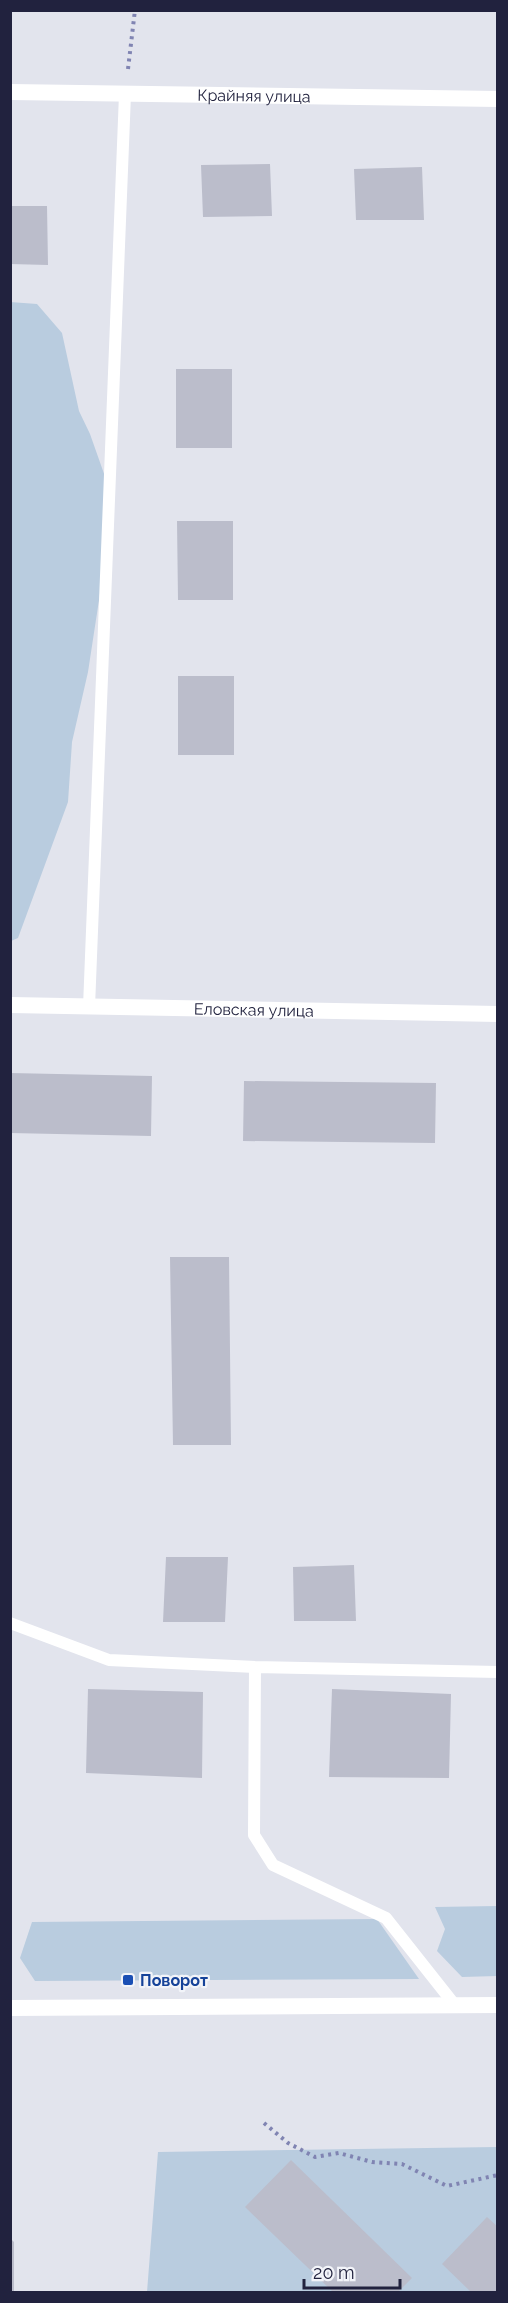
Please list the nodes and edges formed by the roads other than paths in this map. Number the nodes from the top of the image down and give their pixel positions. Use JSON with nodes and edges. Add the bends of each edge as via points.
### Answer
{"nodes":[{"id":1,"x":10,"y":92,"type":"edge"},
{"id":2,"x":125,"y":93,"type":"junction"},
{"id":3,"x":498,"y":99,"type":"edge"},
{"id":4,"x":10,"y":1005,"type":"edge"},
{"id":5,"x":89,"y":1007,"type":"junction"},
{"id":6,"x":498,"y":1014,"type":"edge"},
{"id":7,"x":10,"y":1623,"type":"edge"},
{"id":8,"x":255,"y":1667,"type":"junction"},
{"id":9,"x":498,"y":1672,"type":"edge"},
{"id":10,"x":454,"y":2004,"type":"junction"},
{"id":11,"x":498,"y":2005,"type":"edge"},
{"id":12,"x":10,"y":2008,"type":"edge"}],
"edges":[{"from":1,"to":2,"type":"street","name":"Крайняя улица"},
{"from":2,"to":3,"type":"street","name":"Крайняя улица"},
{"from":2,"to":5,"type":"lane"},
{"from":4,"to":5,"type":"street","name":"Еловская улица"},
{"from":5,"to":6,"type":"street","name":"Еловская улица"},
{"from":7,"to":8,"type":"lane","via":[[109,1660]]},
{"from":8,"to":9,"type":"lane"},
{"from":8,"to":10,"type":"lane","via":[[254,1835],[273,1865],[386,1918]]},
{"from":10,"to":11,"type":"street"},
{"from":10,"to":12,"type":"street"}]}
